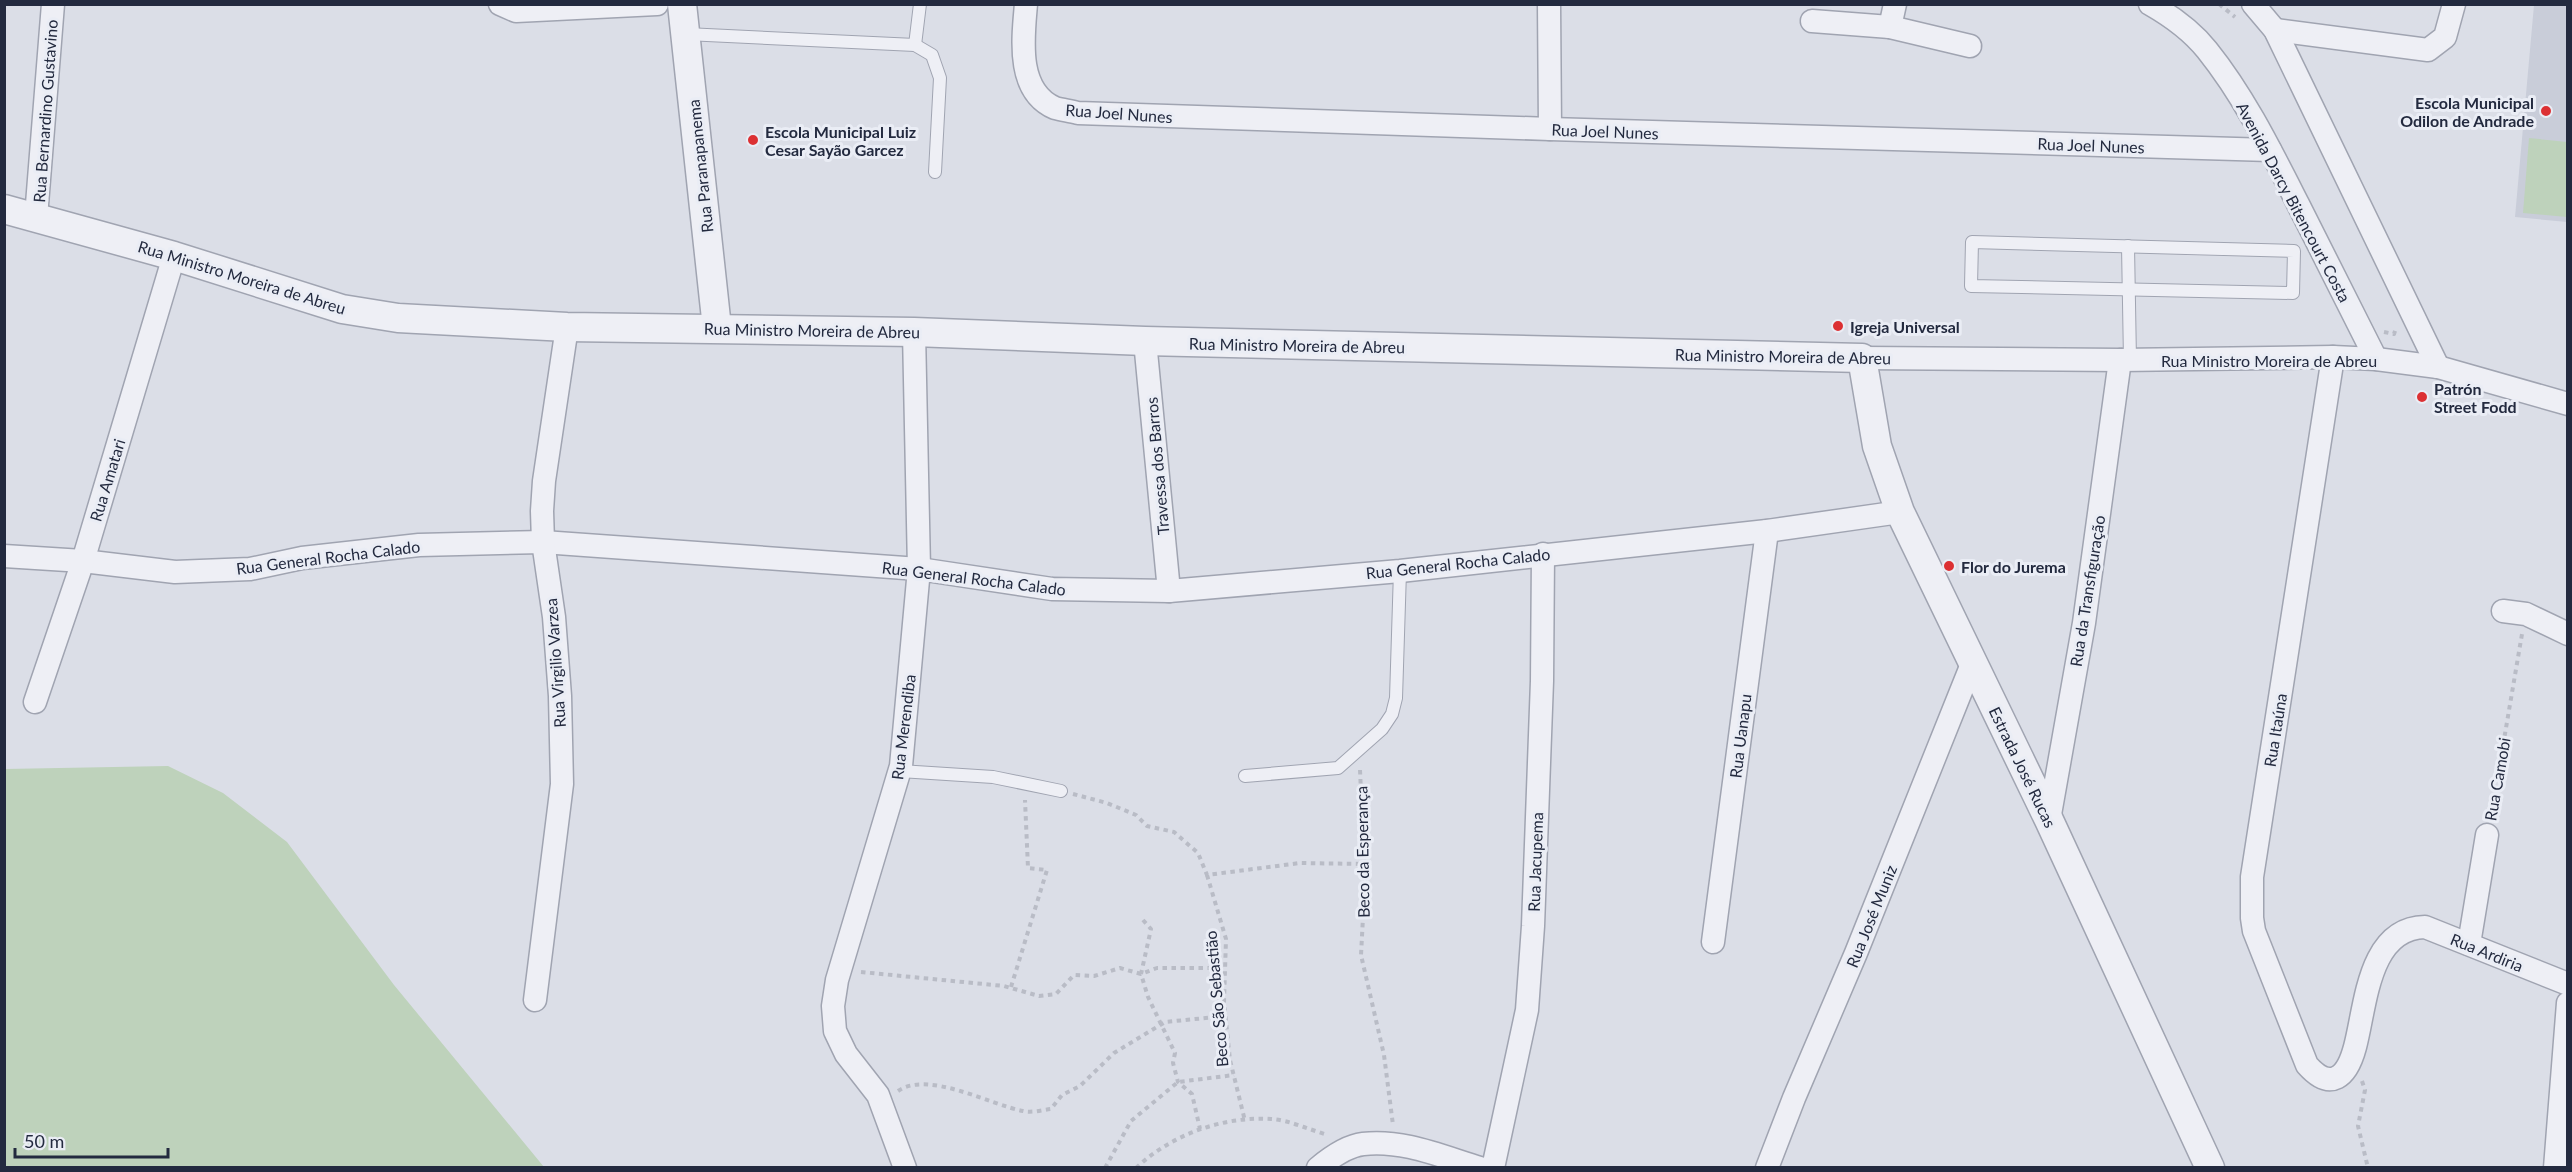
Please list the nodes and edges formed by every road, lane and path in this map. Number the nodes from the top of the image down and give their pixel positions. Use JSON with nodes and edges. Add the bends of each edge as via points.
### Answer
{"nodes":[{"id":1,"x":53,"y":4,"type":"edge"},
{"id":2,"x":500,"y":4,"type":"edge"},
{"id":3,"x":657,"y":4,"type":"edge"},
{"id":4,"x":682,"y":4,"type":"edge"},
{"id":5,"x":920,"y":4,"type":"edge"},
{"id":6,"x":1026,"y":4,"type":"edge"},
{"id":7,"x":1549,"y":4,"type":"edge"},
{"id":8,"x":1895,"y":4,"type":"edge"},
{"id":9,"x":2150,"y":4,"type":"edge"},
{"id":10,"x":2219,"y":4,"type":"edge"},
{"id":11,"x":2454,"y":4,"type":"edge"},
{"id":12,"x":2248,"y":14,"type":"edge"},
{"id":13,"x":1812,"y":21,"type":"dead end"},
{"id":14,"x":1890,"y":27,"type":"junction"},
{"id":15,"x":2275,"y":30,"type":"junction"},
{"id":16,"x":686,"y":34,"type":"junction"},
{"id":17,"x":915,"y":45,"type":"junction"},
{"id":18,"x":1970,"y":46,"type":"dead end"},
{"id":19,"x":1550,"y":129,"type":"junction"},
{"id":20,"x":2270,"y":150,"type":"junction"},
{"id":21,"x":935,"y":172,"type":"dead end"},
{"id":22,"x":4,"y":209,"type":"edge"},
{"id":23,"x":36,"y":217,"type":"junction"},
{"id":24,"x":2128,"y":246,"type":"junction"},
{"id":25,"x":174,"y":256,"type":"junction"},
{"id":26,"x":2129,"y":289,"type":"junction"},
{"id":27,"x":2400,"y":320,"type":"dead end"},
{"id":28,"x":567,"y":327,"type":"junction"},
{"id":29,"x":717,"y":328,"type":"junction"},
{"id":30,"x":2380,"y":331,"type":"dead end"},
{"id":31,"x":914,"y":332,"type":"junction"},
{"id":32,"x":1145,"y":341,"type":"junction"},
{"id":33,"x":2333,"y":357,"type":"junction"},
{"id":34,"x":1862,"y":358,"type":"junction"},
{"id":35,"x":2376,"y":359,"type":"junction"},
{"id":36,"x":2125,"y":360,"type":"junction"},
{"id":37,"x":2438,"y":368,"type":"junction"},
{"id":38,"x":2568,"y":404,"type":"edge"},
{"id":39,"x":1900,"y":512,"type":"junction"},
{"id":40,"x":1767,"y":531,"type":"junction"},
{"id":41,"x":543,"y":542,"type":"junction"},
{"id":42,"x":1543,"y":554,"type":"junction"},
{"id":43,"x":4,"y":556,"type":"edge"},
{"id":44,"x":83,"y":561,"type":"junction"},
{"id":45,"x":919,"y":569,"type":"junction"},
{"id":46,"x":1400,"y":571,"type":"junction"},
{"id":47,"x":1169,"y":591,"type":"junction"},
{"id":48,"x":2503,"y":611,"type":"dead end"},
{"id":49,"x":2526,"y":614,"type":"junction"},
{"id":50,"x":2568,"y":634,"type":"edge"},
{"id":51,"x":1972,"y":664,"type":"junction"},
{"id":52,"x":35,"y":702,"type":"dead end"},
{"id":53,"x":1360,"y":749,"type":"junction"},
{"id":54,"x":900,"y":771,"type":"junction"},
{"id":55,"x":1245,"y":776,"type":"dead end"},
{"id":56,"x":1025,"y":784,"type":"junction"},
{"id":57,"x":1061,"y":791,"type":"joint"},
{"id":58,"x":2049,"y":820,"type":"junction"},
{"id":59,"x":2487,"y":835,"type":"joint"},
{"id":60,"x":1364,"y":864,"type":"junction"},
{"id":61,"x":1208,"y":875,"type":"junction"},
{"id":62,"x":1143,"y":920,"type":"dead end"},
{"id":63,"x":1713,"y":942,"type":"dead end"},
{"id":64,"x":2469,"y":944,"type":"junction"},
{"id":65,"x":1225,"y":968,"type":"junction"},
{"id":66,"x":840,"y":970,"type":"junction"},
{"id":67,"x":1141,"y":974,"type":"junction"},
{"id":68,"x":2568,"y":984,"type":"edge"},
{"id":69,"x":1011,"y":987,"type":"junction"},
{"id":70,"x":534,"y":1000,"type":"dead end"},
{"id":71,"x":2568,"y":1003,"type":"edge"},
{"id":72,"x":1226,"y":1017,"type":"junction"},
{"id":73,"x":1161,"y":1024,"type":"junction"},
{"id":74,"x":2352,"y":1056,"type":"junction"},
{"id":75,"x":1234,"y":1075,"type":"junction"},
{"id":76,"x":1178,"y":1082,"type":"junction"},
{"id":77,"x":881,"y":1103,"type":"junction"},
{"id":78,"x":1245,"y":1121,"type":"junction"},
{"id":79,"x":1200,"y":1130,"type":"junction"},
{"id":80,"x":1361,"y":1144,"type":"junction"},
{"id":81,"x":1395,"y":1144,"type":"junction"},
{"id":82,"x":905,"y":1167,"type":"edge"},
{"id":83,"x":1105,"y":1167,"type":"edge"},
{"id":84,"x":1136,"y":1167,"type":"edge"},
{"id":85,"x":1317,"y":1167,"type":"edge"},
{"id":86,"x":1480,"y":1167,"type":"edge"},
{"id":87,"x":1493,"y":1167,"type":"edge"},
{"id":88,"x":1767,"y":1167,"type":"edge"},
{"id":89,"x":2210,"y":1167,"type":"edge"},
{"id":90,"x":2368,"y":1167,"type":"edge"},
{"id":91,"x":2555,"y":1167,"type":"edge"}],
"edges":[{"from":1,"to":23,"type":"street","name":"Rua Bernardino Gustavino"},
{"from":2,"to":3,"type":"street","via":[[516,11]]},
{"from":4,"to":16,"type":"street","name":"Rua Paranapanema"},
{"from":5,"to":17,"type":"lane"},
{"from":6,"to":19,"type":"street","name":"Rua Joel Nunes","via":[[1024,66],[1036,93],[1054,107],[1078,113]]},
{"from":7,"to":19,"type":"street"},
{"from":8,"to":14,"type":"street"},
{"from":9,"to":20,"type":"street","name":"Avenida Darcy Bitencourt Costa","via":[[2207,49]]},
{"from":10,"to":12,"type":"path"},
{"from":11,"to":15,"type":"street","via":[[2445,38],[2428,50]]},
{"from":12,"to":15,"type":"street"},
{"from":13,"to":14,"type":"street"},
{"from":14,"to":18,"type":"street"},
{"from":15,"to":37,"type":"street"},
{"from":16,"to":17,"type":"lane"},
{"from":16,"to":29,"type":"street","name":"Rua Paranapanema"},
{"from":17,"to":21,"type":"lane","via":[[932,55],[940,78]]},
{"from":19,"to":20,"type":"street","name":"Rua Joel Nunes"},
{"from":20,"to":35,"type":"street","name":"Avenida Darcy Bitencourt Costa"},
{"from":22,"to":23,"type":"street","name":"Rua Ministro Moreira de Abreu"},
{"from":23,"to":25,"type":"street","name":"Rua Ministro Moreira de Abreu"},
{"from":24,"to":26,"type":"lane"},
{"from":24,"to":26,"type":"lane","via":[[1972,242],[1971,286]]},
{"from":24,"to":26,"type":"lane","via":[[2294,251],[2293,293]]},
{"from":25,"to":28,"type":"street","name":"Rua Ministro Moreira de Abreu","via":[[342,309],[398,318]]},
{"from":25,"to":44,"type":"street","name":"Rua Amatari"},
{"from":26,"to":36,"type":"lane"},
{"from":27,"to":30,"type":"path","via":[[2394,334]]},
{"from":28,"to":29,"type":"street","name":"Rua Ministro Moreira de Abreu"},
{"from":28,"to":41,"type":"street","name":"Rua Virgilio Varzea","via":[[544,481]]},
{"from":29,"to":31,"type":"street","name":"Rua Ministro Moreira de Abreu"},
{"from":31,"to":32,"type":"street","name":"Rua Ministro Moreira de Abreu"},
{"from":31,"to":45,"type":"street","name":"Rua Merendiba"},
{"from":32,"to":34,"type":"street","name":"Rua Ministro Moreira de Abreu"},
{"from":32,"to":47,"type":"street","name":"Travessa dos Barros"},
{"from":33,"to":35,"type":"street","name":"Rua Ministro Moreira de Abreu"},
{"from":33,"to":36,"type":"street","name":"Rua Ministro Moreira de Abreu"},
{"from":33,"to":74,"type":"street","name":"Rua Itaúna","via":[[2253,877],[2252,918],[2307,1065],[2322,1079],[2332,1080],[2340,1076]]},
{"from":34,"to":36,"type":"street","name":"Rua Ministro Moreira de Abreu"},
{"from":34,"to":39,"type":"street","name":"Estrada José Rucas","via":[[1877,446]]},
{"from":35,"to":37,"type":"street","name":"Rua Ministro Moreira de Abreu"},
{"from":36,"to":58,"type":"street","name":"Rua da Transfiguração"},
{"from":37,"to":38,"type":"street","name":"Rua Ministro Moreira de Abreu"},
{"from":39,"to":40,"type":"street","name":"Rua General Rocha Calado"},
{"from":39,"to":51,"type":"street","name":"Estrada José Rucas"},
{"from":40,"to":42,"type":"street","name":"Rua General Rocha Calado"},
{"from":40,"to":63,"type":"street","name":"Rua Uanapu"},
{"from":41,"to":44,"type":"street","name":"Rua General Rocha Calado","via":[[419,545],[302,558],[250,569],[175,572]]},
{"from":41,"to":45,"type":"street","name":"Rua General Rocha Calado"},
{"from":41,"to":70,"type":"street","name":"Rua Virgilio Varzea","via":[[556,639],[562,784]]},
{"from":42,"to":46,"type":"street","name":"Rua General Rocha Calado"},
{"from":42,"to":87,"type":"street","name":"Rua Jacupema","via":[[1542,681],[1527,1010]]},
{"from":43,"to":44,"type":"street","name":"Rua General Rocha Calado"},
{"from":44,"to":52,"type":"street","name":"Rua Amatari"},
{"from":45,"to":47,"type":"street","name":"Rua General Rocha Calado","via":[[1052,589]]},
{"from":45,"to":54,"type":"street","name":"Rua Merendiba"},
{"from":46,"to":47,"type":"street","name":"Rua General Rocha Calado"},
{"from":46,"to":53,"type":"lane","via":[[1396,698],[1382,729]]},
{"from":48,"to":49,"type":"street"},
{"from":49,"to":50,"type":"street"},
{"from":49,"to":59,"type":"path","name":"Rua Camobi"},
{"from":51,"to":58,"type":"street","name":"Estrada José Rucas"},
{"from":51,"to":88,"type":"street","name":"Rua José Muniz"},
{"from":53,"to":55,"type":"lane","via":[[1338,768]]},
{"from":53,"to":60,"type":"path","name":"Beco da Esperança"},
{"from":54,"to":56,"type":"lane","via":[[993,777]]},
{"from":54,"to":66,"type":"street","name":"Rua Merendiba"},
{"from":56,"to":57,"type":"lane"},
{"from":56,"to":69,"type":"path","via":[[1028,868],[1047,870]]},
{"from":57,"to":61,"type":"path","name":"Beco São Sebastião","via":[[1107,803],[1136,815],[1147,826],[1174,832],[1198,853]]},
{"from":58,"to":89,"type":"street","name":"Estrada José Rucas"},
{"from":59,"to":64,"type":"street","name":"Rua Camobi"},
{"from":60,"to":61,"type":"path","via":[[1300,863]]},
{"from":60,"to":81,"type":"path","name":"Beco da Esperança","via":[[1361,955],[1384,1055]]},
{"from":61,"to":65,"type":"path","name":"Beco São Sebastião","via":[[1226,939]]},
{"from":62,"to":67,"type":"path","via":[[1151,929]]},
{"from":64,"to":68,"type":"street","name":"Rua Ardiria"},
{"from":64,"to":74,"type":"street","name":"Rua Ardiria","via":[[2425,927],[2404,930],[2386,947],[2362,1004]]},
{"from":65,"to":67,"type":"path","via":[[1157,968]]},
{"from":65,"to":72,"type":"path","name":"Beco São Sebastião"},
{"from":66,"to":69,"type":"path"},
{"from":66,"to":77,"type":"street","name":"Rua Merendiba","via":[[833,1006],[835,1031],[846,1054]]},
{"from":67,"to":69,"type":"path","via":[[1120,968],[1094,976],[1074,975],[1056,994],[1039,996]]},
{"from":67,"to":73,"type":"path"},
{"from":71,"to":91,"type":"street"},
{"from":72,"to":73,"type":"path"},
{"from":72,"to":75,"type":"path","name":"Beco São Sebastião"},
{"from":73,"to":76,"type":"path","via":[[1175,1053],[1173,1063]]},
{"from":73,"to":77,"type":"path","via":[[1114,1053],[1080,1086],[1062,1095],[1051,1109],[1025,1112],[940,1085],[903,1087]]},
{"from":74,"to":90,"type":"path","via":[[2365,1090],[2358,1126]]},
{"from":75,"to":76,"type":"path"},
{"from":75,"to":78,"type":"path","name":"Beco São Sebastião"},
{"from":76,"to":79,"type":"path","via":[[1192,1094]]},
{"from":76,"to":83,"type":"path","via":[[1131,1121]]},
{"from":77,"to":82,"type":"street","name":"Rua Merendiba"},
{"from":78,"to":79,"type":"path","via":[[1218,1123]]},
{"from":78,"to":80,"type":"path","via":[[1272,1119]]},
{"from":79,"to":84,"type":"path","via":[[1152,1153]]},
{"from":80,"to":81,"type":"street"},
{"from":80,"to":85,"type":"street"},
{"from":81,"to":86,"type":"street"}]}
